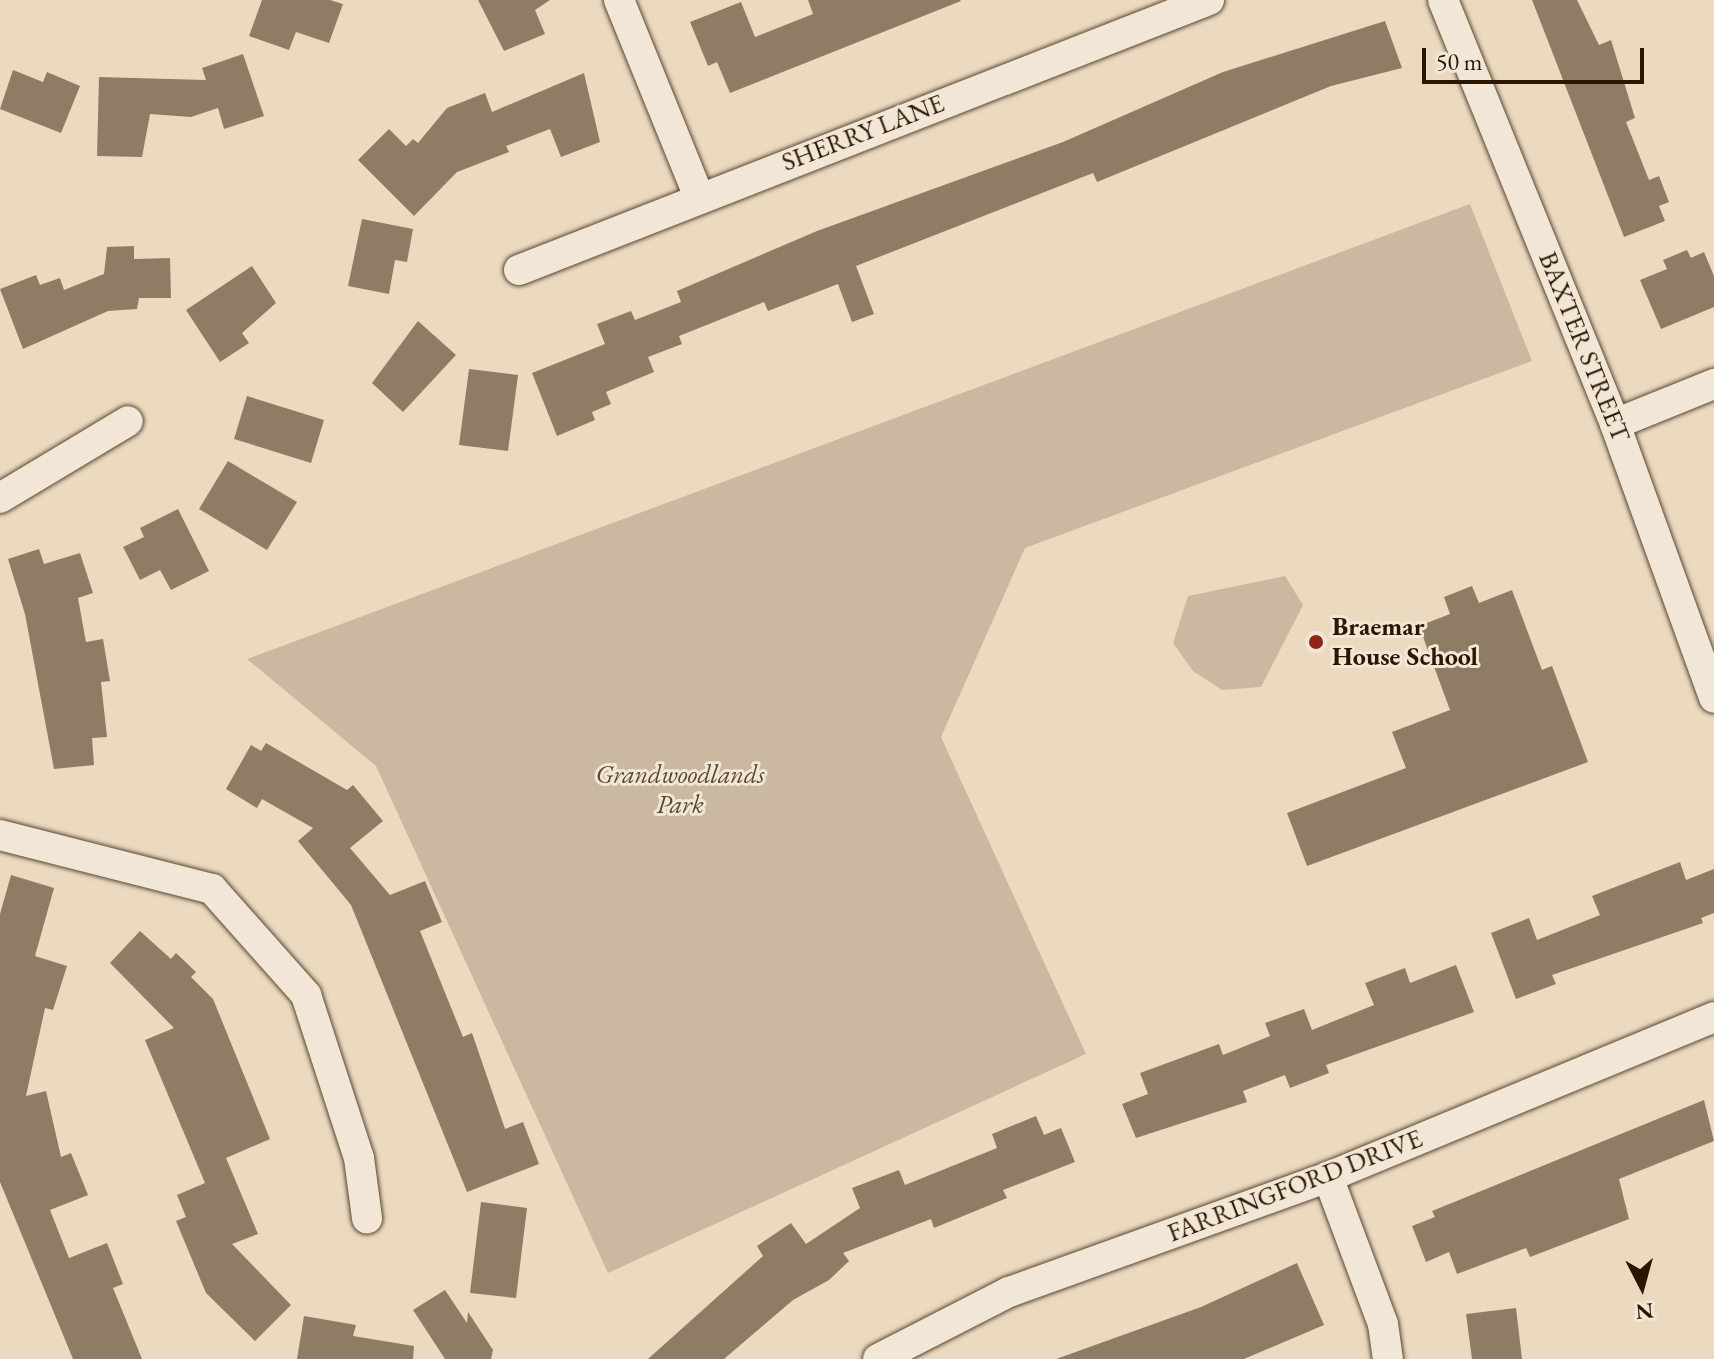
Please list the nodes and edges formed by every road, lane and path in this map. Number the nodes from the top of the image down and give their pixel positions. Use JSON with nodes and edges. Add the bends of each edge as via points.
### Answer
{"nodes":[{"id":1,"x":619,"y":0,"type":"edge"},
{"id":2,"x":1209,"y":0,"type":"edge"},
{"id":3,"x":1443,"y":0,"type":"edge"},
{"id":4,"x":699,"y":197,"type":"junction"},
{"id":5,"x":519,"y":270,"type":"dead end"},
{"id":6,"x":1714,"y":384,"type":"edge"},
{"id":7,"x":128,"y":421,"type":"dead end"},
{"id":8,"x":1615,"y":424,"type":"junction"},
{"id":9,"x":0,"y":498,"type":"edge"},
{"id":10,"x":1714,"y":698,"type":"edge"},
{"id":11,"x":0,"y":835,"type":"edge"},
{"id":12,"x":1714,"y":1017,"type":"edge"},
{"id":13,"x":1328,"y":1177,"type":"junction"},
{"id":14,"x":367,"y":1218,"type":"dead end"},
{"id":15,"x":878,"y":1359,"type":"edge"},
{"id":16,"x":1388,"y":1359,"type":"edge"}],
"edges":[{"from":1,"to":4,"type":"street"},
{"from":2,"to":4,"type":"street","name":"SHERRY LANE"},
{"from":3,"to":8,"type":"street","name":"BAXTER STREET"},
{"from":4,"to":5,"type":"street","name":"SHERRY LANE"},
{"from":6,"to":8,"type":"street"},
{"from":7,"to":9,"type":"street"},
{"from":8,"to":10,"type":"street","name":"BAXTER STREET"},
{"from":11,"to":14,"type":"street","via":[[212,889],[306,995],[359,1158]]},
{"from":12,"to":13,"type":"street","name":"FARRINGFORD DRIVE"},
{"from":13,"to":15,"type":"street","name":"FARRINGFORD DRIVE","via":[[1009,1292]]},
{"from":13,"to":16,"type":"street","via":[[1383,1324]]}]}
